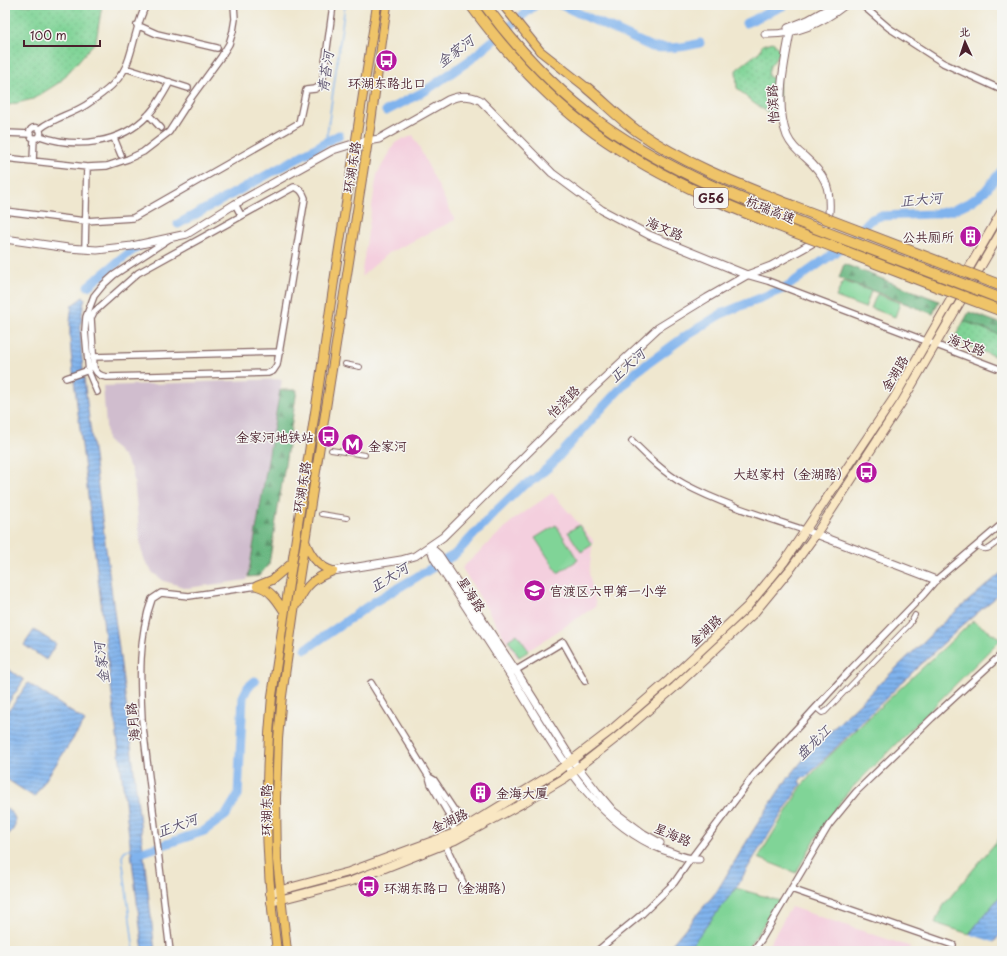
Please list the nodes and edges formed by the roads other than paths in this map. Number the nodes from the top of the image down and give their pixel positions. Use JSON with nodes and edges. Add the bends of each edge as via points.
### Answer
{"nodes":[{"id":1,"x":146,"y":5,"type":"edge"},
{"id":2,"x":234,"y":5,"type":"edge"},
{"id":3,"x":333,"y":5,"type":"edge"},
{"id":4,"x":377,"y":5,"type":"edge"},
{"id":5,"x":387,"y":5,"type":"edge"},
{"id":6,"x":471,"y":5,"type":"edge"},
{"id":7,"x":485,"y":5,"type":"edge"},
{"id":8,"x":502,"y":5,"type":"edge"},
{"id":9,"x":835,"y":5,"type":"edge"},
{"id":10,"x":845,"y":5,"type":"edge"},
{"id":11,"x":862,"y":5,"type":"edge"},
{"id":12,"x":137,"y":25,"type":"junction"},
{"id":13,"x":791,"y":30,"type":"junction"},
{"id":14,"x":765,"y":34,"type":"dead end"},
{"id":15,"x":217,"y":48,"type":"dead end"},
{"id":16,"x":124,"y":68,"type":"junction"},
{"id":17,"x":170,"y":82,"type":"junction"},
{"id":18,"x":188,"y":88,"type":"dead end"},
{"id":19,"x":586,"y":88,"type":"joint"},
{"id":20,"x":1002,"y":90,"type":"edge"},
{"id":21,"x":149,"y":115,"type":"junction"},
{"id":22,"x":161,"y":128,"type":"dead end"},
{"id":23,"x":40,"y":129,"type":"junction"},
{"id":24,"x":5,"y":133,"type":"edge"},
{"id":25,"x":32,"y":136,"type":"junction"},
{"id":26,"x":40,"y":136,"type":"junction"},
{"id":27,"x":114,"y":138,"type":"junction"},
{"id":28,"x":368,"y":142,"type":"junction"},
{"id":29,"x":356,"y":143,"type":"junction"},
{"id":30,"x":121,"y":155,"type":"dead end"},
{"id":31,"x":5,"y":158,"type":"edge"},
{"id":32,"x":33,"y":161,"type":"junction"},
{"id":33,"x":87,"y":167,"type":"junction"},
{"id":34,"x":235,"y":204,"type":"junction"},
{"id":35,"x":5,"y":211,"type":"edge"},
{"id":36,"x":1002,"y":211,"type":"edge"},
{"id":37,"x":830,"y":213,"type":"tunnel mouth"},
{"id":38,"x":241,"y":215,"type":"junction"},
{"id":39,"x":85,"y":221,"type":"junction"},
{"id":40,"x":1002,"y":230,"type":"edge"},
{"id":41,"x":186,"y":234,"type":"junction"},
{"id":42,"x":171,"y":238,"type":"junction"},
{"id":43,"x":5,"y":239,"type":"edge"},
{"id":44,"x":814,"y":242,"type":"tunnel mouth"},
{"id":45,"x":191,"y":243,"type":"junction"},
{"id":46,"x":85,"y":248,"type":"junction"},
{"id":47,"x":747,"y":275,"type":"junction"},
{"id":48,"x":1002,"y":286,"type":"edge"},
{"id":49,"x":1002,"y":299,"type":"edge"},
{"id":50,"x":1002,"y":311,"type":"edge"},
{"id":51,"x":927,"y":342,"type":"junction"},
{"id":52,"x":936,"y":345,"type":"junction"},
{"id":53,"x":280,"y":352,"type":"junction"},
{"id":54,"x":93,"y":357,"type":"junction"},
{"id":55,"x":345,"y":364,"type":"dead end"},
{"id":56,"x":360,"y":367,"type":"dead end"},
{"id":57,"x":86,"y":370,"type":"junction"},
{"id":58,"x":1002,"y":370,"type":"edge"},
{"id":59,"x":66,"y":378,"type":"dead end"},
{"id":60,"x":97,"y":392,"type":"dead end"},
{"id":61,"x":632,"y":441,"type":"dead end"},
{"id":62,"x":331,"y":450,"type":"dead end"},
{"id":63,"x":365,"y":455,"type":"dead end"},
{"id":64,"x":322,"y":514,"type":"dead end"},
{"id":65,"x":347,"y":518,"type":"dead end"},
{"id":66,"x":1002,"y":524,"type":"edge"},
{"id":67,"x":806,"y":531,"type":"junction"},
{"id":68,"x":816,"y":534,"type":"junction"},
{"id":69,"x":1002,"y":538,"type":"edge"},
{"id":70,"x":305,"y":540,"type":"junction"},
{"id":71,"x":977,"y":545,"type":"junction"},
{"id":72,"x":430,"y":546,"type":"junction"},
{"id":73,"x":292,"y":563,"type":"junction"},
{"id":74,"x":333,"y":571,"type":"junction"},
{"id":75,"x":936,"y":580,"type":"junction"},
{"id":76,"x":257,"y":586,"type":"junction"},
{"id":77,"x":284,"y":611,"type":"junction"},
{"id":78,"x":294,"y":611,"type":"junction"},
{"id":79,"x":915,"y":615,"type":"dead end"},
{"id":80,"x":1002,"y":654,"type":"edge"},
{"id":81,"x":513,"y":673,"type":"junction"},
{"id":82,"x":585,"y":681,"type":"dead end"},
{"id":83,"x":371,"y":683,"type":"dead end"},
{"id":84,"x":816,"y":708,"type":"junction"},
{"id":85,"x":569,"y":763,"type":"junction"},
{"id":86,"x":575,"y":770,"type":"junction"},
{"id":87,"x":428,"y":777,"type":"junction"},
{"id":88,"x":469,"y":825,"type":"junction"},
{"id":89,"x":455,"y":832,"type":"junction"},
{"id":90,"x":445,"y":844,"type":"junction"},
{"id":91,"x":691,"y":857,"type":"junction"},
{"id":92,"x":465,"y":887,"type":"dead end"},
{"id":93,"x":791,"y":889,"type":"junction"},
{"id":94,"x":280,"y":890,"type":"junction"},
{"id":95,"x":270,"y":893,"type":"junction"},
{"id":96,"x":281,"y":900,"type":"junction"},
{"id":97,"x":271,"y":902,"type":"junction"},
{"id":98,"x":952,"y":946,"type":"dead end"},
{"id":99,"x":754,"y":949,"type":"edge"},
{"id":100,"x":170,"y":951,"type":"edge"},
{"id":101,"x":277,"y":951,"type":"edge"},
{"id":102,"x":287,"y":951,"type":"edge"},
{"id":103,"x":597,"y":951,"type":"edge"},
{"id":104,"x":762,"y":951,"type":"edge"}],
"edges":[{"from":1,"to":12,"type":"street"},
{"from":2,"to":33,"type":"street","via":[[235,19],[229,44],[168,132],[144,152],[128,160],[107,166]]},
{"from":3,"to":39,"type":"street","via":[[322,84],[315,89],[306,90],[299,123],[133,218]]},
{"from":4,"to":29,"type":"main road","name":"环湖东路"},
{"from":5,"to":28,"type":"main road","name":"环湖东路"},
{"from":6,"to":50,"type":"highway","name":"杭瑞高速","number":"G56","bridge":true,"via":[[515,60],[554,100],[596,133],[648,166],[751,216]]},
{"from":7,"to":49,"type":"highway","name":"杭瑞高速","number":"G56","bridge":true,"via":[[523,52],[562,91],[602,124],[654,156],[703,182],[756,205]]},
{"from":8,"to":19,"type":"main road","via":[[540,51]]},
{"from":9,"to":13,"type":"street"},
{"from":10,"to":13,"type":"street","via":[[817,22]]},
{"from":11,"to":20,"type":"street","via":[[889,28],[943,63]]},
{"from":12,"to":15,"type":"street","via":[[157,34]]},
{"from":12,"to":16,"type":"street","via":[[129,60]]},
{"from":13,"to":14,"type":"street","via":[[776,35]]},
{"from":13,"to":37,"type":"street","name":"怡滨路","via":[[781,94],[784,124],[792,144],[814,165],[826,182]]},
{"from":16,"to":17,"type":"street"},
{"from":16,"to":23,"type":"street","via":[[116,82],[105,92],[84,107],[43,125]]},
{"from":17,"to":18,"type":"street"},
{"from":17,"to":21,"type":"street"},
{"from":19,"to":48,"type":"highway","bridge":true,"via":[[628,124],[660,145],[723,177]]},
{"from":21,"to":22,"type":"street"},
{"from":21,"to":27,"type":"street","via":[[132,129]]},
{"from":23,"to":25,"type":"street","via":[[32,128]]},
{"from":23,"to":26,"type":"street"},
{"from":24,"to":25,"type":"street"},
{"from":25,"to":26,"type":"street"},
{"from":25,"to":32,"type":"street"},
{"from":26,"to":27,"type":"street","via":[[73,142],[94,142]]},
{"from":27,"to":30,"type":"street"},
{"from":28,"to":29,"type":"street","name":"海文路"},
{"from":28,"to":47,"type":"street","name":"海文路","via":[[379,139],[448,100],[460,96],[473,97],[487,106],[552,173],[602,210],[649,235]]},
{"from":28,"to":70,"type":"main road","name":"环湖东路"},
{"from":29,"to":34,"type":"street","name":"海文路","via":[[332,150]]},
{"from":29,"to":73,"type":"main road","name":"环湖东路"},
{"from":31,"to":32,"type":"street"},
{"from":32,"to":33,"type":"street"},
{"from":33,"to":39,"type":"street"},
{"from":34,"to":38,"type":"street"},
{"from":34,"to":41,"type":"street","name":"海文路"},
{"from":35,"to":39,"type":"street"},
{"from":36,"to":51,"type":"main road","name":"金湖路"},
{"from":38,"to":45,"type":"street"},
{"from":38,"to":53,"type":"street","via":[[294,187],[304,193]]},
{"from":39,"to":46,"type":"street"},
{"from":40,"to":52,"type":"main road","name":"金湖路"},
{"from":41,"to":42,"type":"street","name":"海文路"},
{"from":41,"to":45,"type":"street"},
{"from":42,"to":46,"type":"street","name":"海文路","via":[[110,249]]},
{"from":42,"to":57,"type":"street","via":[[114,275],[94,296],[85,322]]},
{"from":43,"to":46,"type":"street","name":"海文路"},
{"from":44,"to":47,"type":"street","name":"怡滨路","via":[[771,266]]},
{"from":45,"to":54,"type":"street","via":[[138,273],[94,312],[91,318]]},
{"from":47,"to":51,"type":"street","name":"海文路"},
{"from":47,"to":72,"type":"street","name":"怡滨路","via":[[658,328]]},
{"from":51,"to":52,"type":"street","name":"海文路"},
{"from":51,"to":67,"type":"main road","name":"金湖路","via":[[894,398]]},
{"from":52,"to":58,"type":"street","name":"海文路"},
{"from":52,"to":68,"type":"main road","name":"金湖路"},
{"from":53,"to":54,"type":"street"},
{"from":53,"to":54,"type":"street","via":[[276,368],[268,373],[107,377],[96,372]]},
{"from":55,"to":56,"type":"street"},
{"from":57,"to":59,"type":"street"},
{"from":57,"to":60,"type":"street"},
{"from":61,"to":67,"type":"street","via":[[652,461],[683,484],[721,501]]},
{"from":62,"to":63,"type":"street"},
{"from":64,"to":65,"type":"street"},
{"from":66,"to":71,"type":"street"},
{"from":67,"to":68,"type":"street"},
{"from":67,"to":85,"type":"main road","name":"金湖路","via":[[747,607],[669,680]]},
{"from":68,"to":75,"type":"street"},
{"from":68,"to":86,"type":"main road","name":"金湖路","via":[[754,613],[675,687]]},
{"from":69,"to":71,"type":"street","via":[[988,549],[981,550]]},
{"from":70,"to":74,"type":"main road","via":[[319,564]]},
{"from":70,"to":78,"type":"main road","name":"环湖东路"},
{"from":71,"to":75,"type":"street"},
{"from":72,"to":74,"type":"street","name":"怡滨路","via":[[415,556],[401,560]]},
{"from":72,"to":81,"type":"street","name":"星海路"},
{"from":73,"to":76,"type":"main road","via":[[272,580]]},
{"from":73,"to":77,"type":"main road","name":"环湖东路"},
{"from":74,"to":78,"type":"main road","via":[[318,576],[311,582]]},
{"from":75,"to":84,"type":"street"},
{"from":76,"to":77,"type":"main road","via":[[274,596]]},
{"from":76,"to":100,"type":"street","name":"海月路","via":[[189,596],[161,593],[152,599],[144,628],[141,655],[142,719]]},
{"from":77,"to":95,"type":"main road","name":"环湖东路","via":[[268,739],[266,800]]},
{"from":78,"to":94,"type":"main road","name":"环湖东路","via":[[278,739],[276,799]]},
{"from":79,"to":84,"type":"street","via":[[910,624],[825,712],[822,713]]},
{"from":80,"to":93,"type":"street","via":[[856,792],[829,825]]},
{"from":81,"to":82,"type":"street","via":[[563,642]]},
{"from":81,"to":85,"type":"street","name":"星海路"},
{"from":83,"to":87,"type":"street"},
{"from":84,"to":91,"type":"street","via":[[754,775]]},
{"from":85,"to":86,"type":"street","name":"星海路"},
{"from":85,"to":88,"type":"main road","name":"金湖路"},
{"from":86,"to":90,"type":"main road","name":"金湖路","via":[[523,803]]},
{"from":86,"to":91,"type":"street","name":"星海路","via":[[589,794],[625,828],[643,840]]},
{"from":87,"to":88,"type":"street","via":[[434,780],[454,810]]},
{"from":87,"to":89,"type":"street","via":[[448,813]]},
{"from":88,"to":89,"type":"main road","name":"金湖路"},
{"from":89,"to":94,"type":"main road","name":"金湖路","via":[[349,872]]},
{"from":90,"to":92,"type":"street"},
{"from":90,"to":96,"type":"main road","name":"金湖路","via":[[352,881]]},
{"from":91,"to":103,"type":"street","via":[[674,883],[660,898]]},
{"from":93,"to":98,"type":"street"},
{"from":93,"to":99,"type":"street"},
{"from":94,"to":95,"type":"main road","name":"金湖路"},
{"from":94,"to":96,"type":"main road","name":"环湖东路"},
{"from":95,"to":97,"type":"main road","name":"环湖东路"},
{"from":96,"to":97,"type":"main road","name":"金湖路"},
{"from":96,"to":102,"type":"main road","name":"环湖东路"},
{"from":97,"to":101,"type":"main road","name":"环湖东路"},
{"from":99,"to":104,"type":"street"}]}
